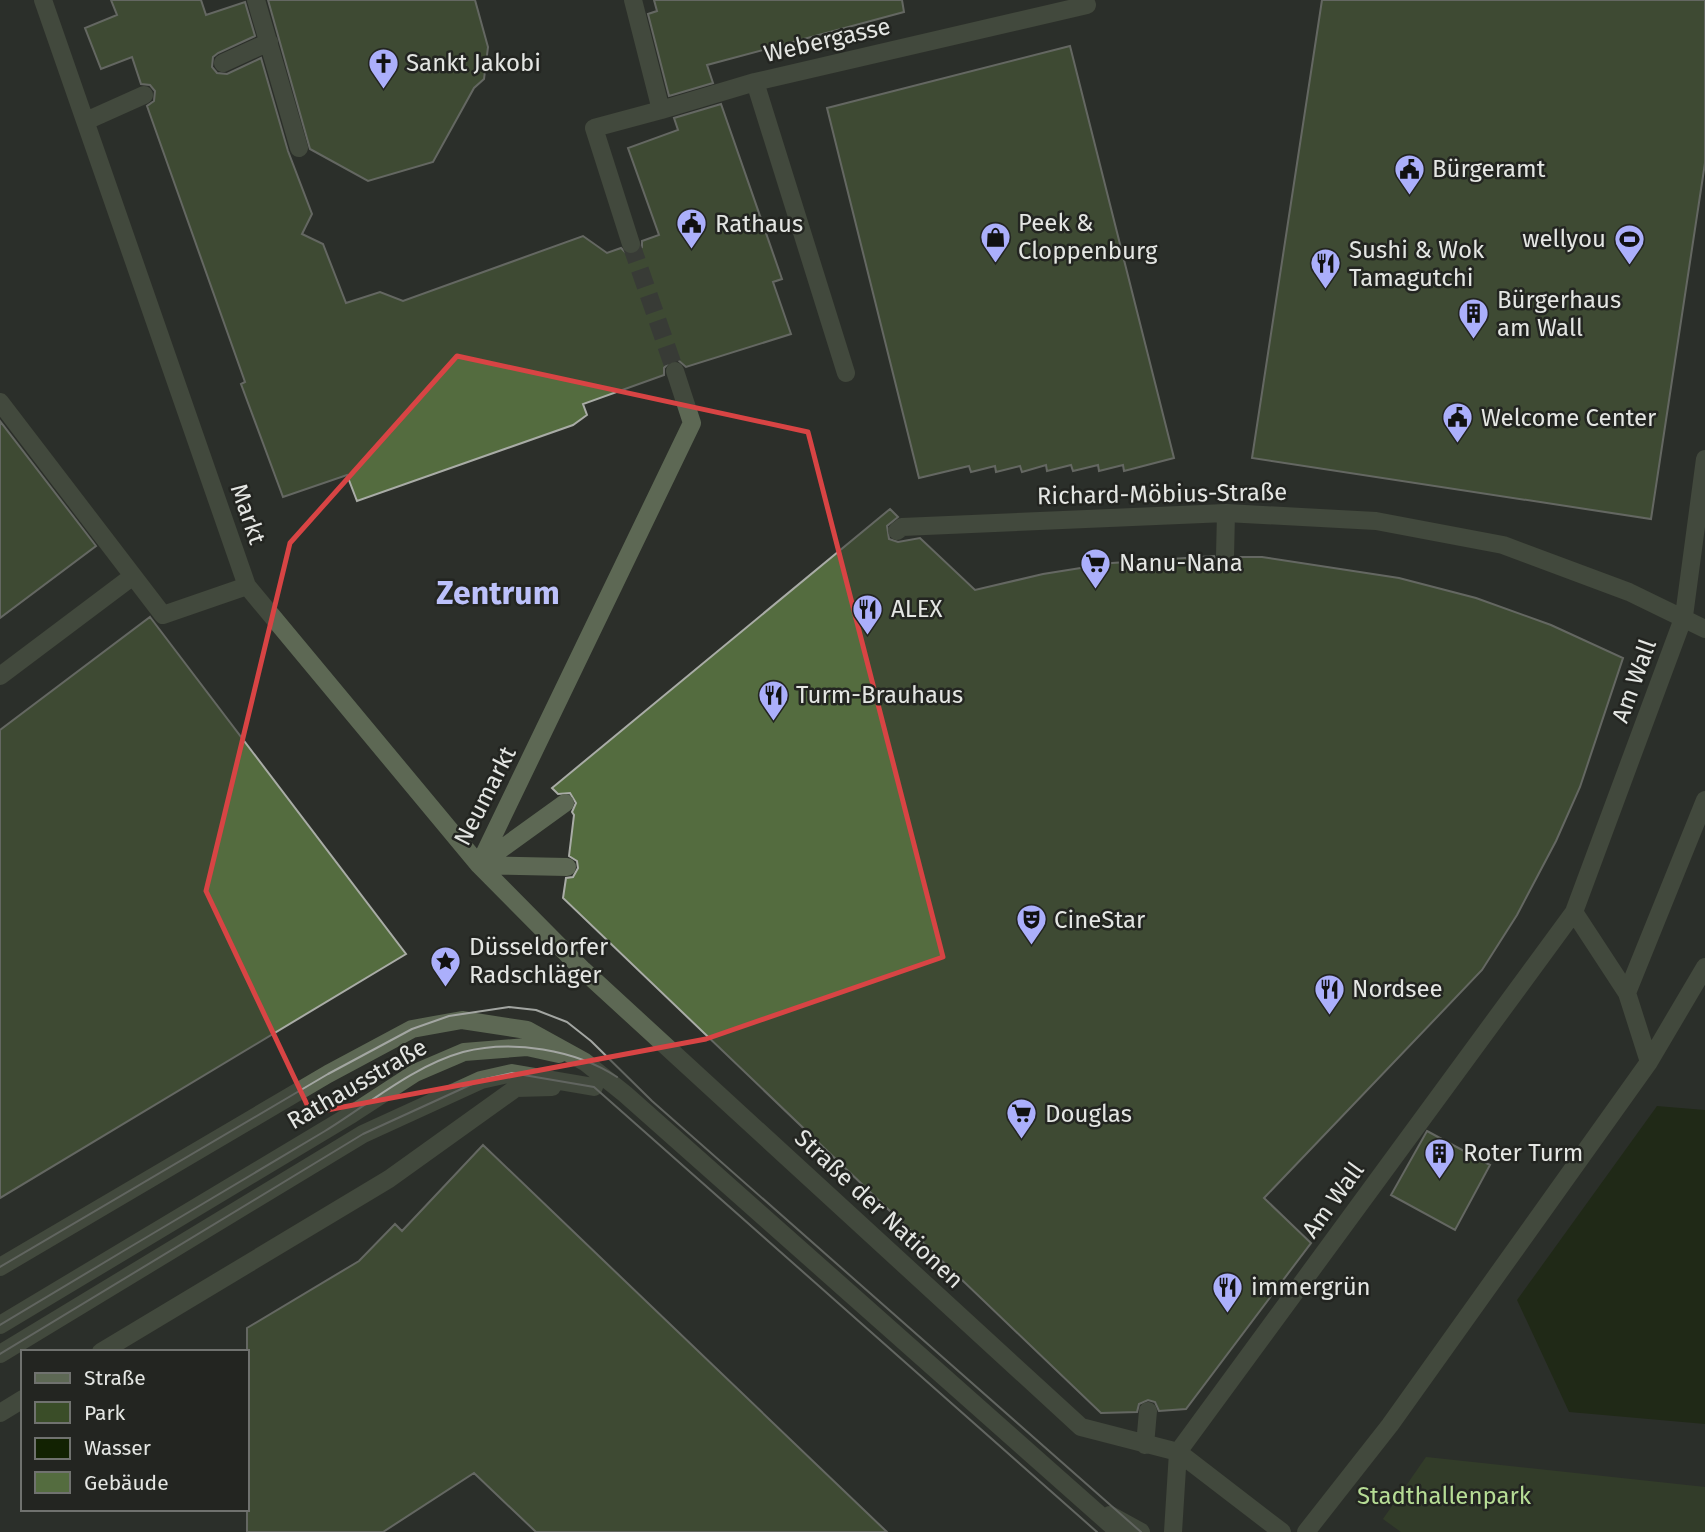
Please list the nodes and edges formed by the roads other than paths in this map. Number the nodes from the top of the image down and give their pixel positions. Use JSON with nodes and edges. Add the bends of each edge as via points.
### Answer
{"nodes":[{"id":1,"x":43,"y":0,"type":"edge"},
{"id":2,"x":257,"y":0,"type":"edge"},
{"id":3,"x":633,"y":0,"type":"edge"},
{"id":4,"x":1086,"y":3,"type":"edge"},
{"id":5,"x":269,"y":42,"type":"junction"},
{"id":6,"x":223,"y":63,"type":"dead end"},
{"id":7,"x":755,"y":82,"type":"junction"},
{"id":8,"x":144,"y":95,"type":"dead end"},
{"id":9,"x":661,"y":110,"type":"junction"},
{"id":10,"x":86,"y":121,"type":"junction"},
{"id":11,"x":299,"y":148,"type":"dead end"},
{"id":12,"x":631,"y":244,"type":"tunnel mouth"},
{"id":13,"x":675,"y":371,"type":"tunnel mouth"},
{"id":14,"x":846,"y":373,"type":"dead end"},
{"id":15,"x":0,"y":402,"type":"edge"},
{"id":16,"x":1705,"y":458,"type":"edge"},
{"id":17,"x":1226,"y":513,"type":"junction"},
{"id":18,"x":897,"y":531,"type":"dead end"},
{"id":19,"x":1225,"y":556,"type":"dead end"},
{"id":20,"x":133,"y":576,"type":"junction"},
{"id":21,"x":247,"y":586,"type":"junction"},
{"id":22,"x":1684,"y":616,"type":"junction"},
{"id":23,"x":1705,"y":629,"type":"edge"},
{"id":24,"x":0,"y":676,"type":"edge"},
{"id":25,"x":1705,"y":800,"type":"edge"},
{"id":26,"x":565,"y":803,"type":"dead end"},
{"id":27,"x":479,"y":866,"type":"junction"},
{"id":28,"x":567,"y":867,"type":"dead end"},
{"id":29,"x":1574,"y":912,"type":"junction"},
{"id":30,"x":1705,"y":967,"type":"edge"},
{"id":31,"x":1627,"y":993,"type":"junction"},
{"id":32,"x":585,"y":1062,"type":"junction"},
{"id":33,"x":1649,"y":1062,"type":"junction"},
{"id":34,"x":594,"y":1087,"type":"junction"},
{"id":35,"x":625,"y":1094,"type":"junction"},
{"id":36,"x":0,"y":1267,"type":"edge"},
{"id":37,"x":0,"y":1325,"type":"edge"},
{"id":38,"x":104,"y":1350,"type":"edge"},
{"id":39,"x":0,"y":1354,"type":"edge"},
{"id":40,"x":21,"y":1400,"type":"edge"},
{"id":41,"x":1148,"y":1411,"type":"dead end"},
{"id":42,"x":0,"y":1413,"type":"edge"},
{"id":43,"x":1145,"y":1445,"type":"junction"},
{"id":44,"x":1178,"y":1452,"type":"junction"},
{"id":45,"x":1082,"y":1501,"type":"junction"},
{"id":46,"x":1104,"y":1532,"type":"edge"},
{"id":47,"x":1119,"y":1532,"type":"edge"},
{"id":48,"x":1141,"y":1532,"type":"edge"},
{"id":49,"x":1173,"y":1532,"type":"edge"},
{"id":50,"x":1282,"y":1532,"type":"edge"},
{"id":51,"x":1306,"y":1532,"type":"edge"}],
"edges":[{"from":1,"to":10,"type":"street","name":"Markt"},
{"from":2,"to":5,"type":"street"},
{"from":3,"to":9,"type":"street"},
{"from":4,"to":7,"type":"street","name":"Webergasse"},
{"from":5,"to":6,"type":"street"},
{"from":5,"to":11,"type":"street"},
{"from":7,"to":9,"type":"street","name":"Webergasse"},
{"from":7,"to":14,"type":"street"},
{"from":8,"to":10,"type":"street"},
{"from":9,"to":12,"type":"street","name":"Webergasse","via":[[594,128]]},
{"from":10,"to":21,"type":"street","name":"Markt"},
{"from":13,"to":27,"type":"street","name":"Neumarkt","via":[[692,423]]},
{"from":15,"to":20,"type":"street"},
{"from":16,"to":22,"type":"street","name":"Am Wall"},
{"from":17,"to":18,"type":"street","name":"Richard-Möbius-Straße","via":[[902,527]]},
{"from":17,"to":19,"type":"street"},
{"from":17,"to":22,"type":"street","name":"Richard-Möbius-Straße","via":[[1376,521],[1503,545]]},
{"from":20,"to":21,"type":"street","via":[[163,615]]},
{"from":20,"to":24,"type":"street"},
{"from":21,"to":27,"type":"street","name":"Neumarkt"},
{"from":22,"to":23,"type":"street","name":"Richard-Möbius-Straße"},
{"from":22,"to":29,"type":"street","name":"Am Wall"},
{"from":25,"to":31,"type":"street"},
{"from":26,"to":27,"type":"street"},
{"from":27,"to":28,"type":"street"},
{"from":27,"to":43,"type":"street","name":"Straße der Nationen","via":[[583,970],[1081,1427]]},
{"from":29,"to":31,"type":"street"},
{"from":29,"to":44,"type":"street","name":"Am Wall"},
{"from":30,"to":33,"type":"street"},
{"from":31,"to":33,"type":"street"},
{"from":32,"to":35,"type":"street"},
{"from":32,"to":36,"type":"street","name":"Rathausstraße","via":[[527,1030],[462,1020],[412,1029]]},
{"from":32,"to":37,"type":"street","name":"Rathausstraße","via":[[527,1047],[464,1052],[415,1073]]},
{"from":33,"to":51,"type":"street","via":[[1398,1414]]},
{"from":34,"to":35,"type":"street","name":"Rathausstraße"},
{"from":34,"to":38,"type":"street","name":"Rathausstraße","via":[[516,1088],[389,1178]]},
{"from":34,"to":39,"type":"street","name":"Rathausstraße","via":[[512,1073],[481,1080],[363,1134]]},
{"from":35,"to":45,"type":"street"},
{"from":40,"to":42,"type":"street"},
{"from":41,"to":43,"type":"street"},
{"from":43,"to":44,"type":"street","name":"Straße der Nationen"},
{"from":44,"to":49,"type":"street"},
{"from":44,"to":50,"type":"street","name":"Straße der Nationen"},
{"from":45,"to":46,"type":"street"},
{"from":45,"to":47,"type":"street"},
{"from":45,"to":48,"type":"street"}]}
